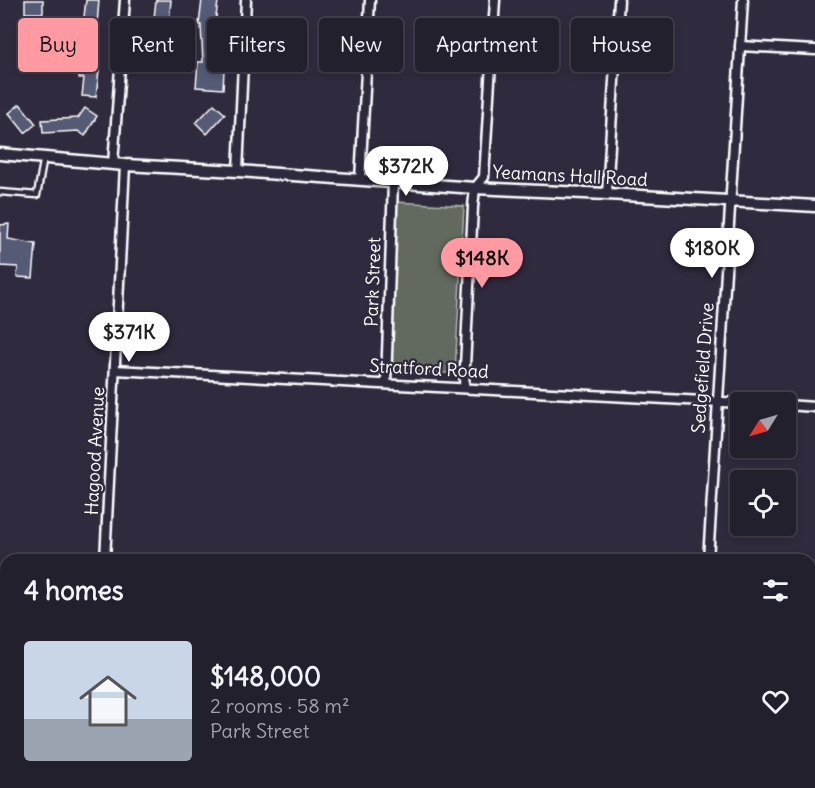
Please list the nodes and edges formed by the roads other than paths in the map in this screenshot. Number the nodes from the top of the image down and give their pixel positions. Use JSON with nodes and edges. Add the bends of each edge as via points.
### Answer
{"nodes":[{"id":1,"x":125,"y":0,"type":"edge"},
{"id":2,"x":246,"y":0,"type":"edge"},
{"id":3,"x":370,"y":0,"type":"edge"},
{"id":4,"x":495,"y":0,"type":"edge"},
{"id":5,"x":619,"y":0,"type":"edge"},
{"id":6,"x":743,"y":0,"type":"edge"},
{"id":7,"x":740,"y":46,"type":"junction"},
{"id":8,"x":815,"y":50,"type":"edge"},
{"id":9,"x":0,"y":154,"type":"edge"},
{"id":10,"x":44,"y":157,"type":"junction"},
{"id":11,"x":113,"y":164,"type":"junction"},
{"id":12,"x":125,"y":165,"type":"junction"},
{"id":13,"x":238,"y":171,"type":"junction"},
{"id":14,"x":360,"y":180,"type":"junction"},
{"id":15,"x":393,"y":182,"type":"junction"},
{"id":16,"x":475,"y":188,"type":"junction"},
{"id":17,"x":0,"y":192,"type":"edge"},
{"id":18,"x":607,"y":194,"type":"junction"},
{"id":19,"x":730,"y":202,"type":"junction"},
{"id":20,"x":815,"y":206,"type":"edge"},
{"id":21,"x":115,"y":370,"type":"junction"},
{"id":22,"x":386,"y":383,"type":"junction"},
{"id":23,"x":464,"y":387,"type":"junction"},
{"id":24,"x":717,"y":402,"type":"junction"},
{"id":25,"x":730,"y":403,"type":"edge"},
{"id":26,"x":796,"y":406,"type":"edge"},
{"id":27,"x":815,"y":407,"type":"edge"},
{"id":28,"x":105,"y":554,"type":"edge"},
{"id":29,"x":708,"y":554,"type":"edge"}],
"edges":[{"from":1,"to":11,"type":"street"},
{"from":2,"to":13,"type":"street"},
{"from":3,"to":14,"type":"street"},
{"from":4,"to":16,"type":"street","via":[[484,177]]},
{"from":5,"to":18,"type":"street"},
{"from":6,"to":7,"type":"street","name":"Sedgefield Drive"},
{"from":7,"to":8,"type":"street"},
{"from":7,"to":19,"type":"street","name":"Sedgefield Drive"},
{"from":9,"to":10,"type":"street","name":"Yeamans Hall Road"},
{"from":10,"to":11,"type":"street","name":"Yeamans Hall Road"},
{"from":10,"to":17,"type":"lane","via":[[37,195]]},
{"from":11,"to":12,"type":"street","name":"Yeamans Hall Road"},
{"from":12,"to":13,"type":"street","name":"Yeamans Hall Road"},
{"from":12,"to":21,"type":"street","name":"Hagood Avenue"},
{"from":13,"to":14,"type":"street","name":"Yeamans Hall Road"},
{"from":14,"to":15,"type":"street","name":"Yeamans Hall Road"},
{"from":15,"to":16,"type":"street","name":"Yeamans Hall Road"},
{"from":15,"to":22,"type":"street","name":"Park Street"},
{"from":16,"to":18,"type":"street","name":"Yeamans Hall Road"},
{"from":16,"to":23,"type":"street"},
{"from":18,"to":19,"type":"street","name":"Yeamans Hall Road"},
{"from":19,"to":20,"type":"street","name":"Yeamans Hall Road"},
{"from":19,"to":24,"type":"street","name":"Sedgefield Drive"},
{"from":21,"to":22,"type":"street","name":"Stratford Road"},
{"from":21,"to":28,"type":"street","name":"Hagood Avenue"},
{"from":22,"to":23,"type":"street","name":"Stratford Road"},
{"from":23,"to":24,"type":"street","name":"Stratford Road"},
{"from":24,"to":25,"type":"street","name":"Stratford Road"},
{"from":24,"to":29,"type":"street","name":"Sedgefield Drive"},
{"from":26,"to":27,"type":"street"}]}
